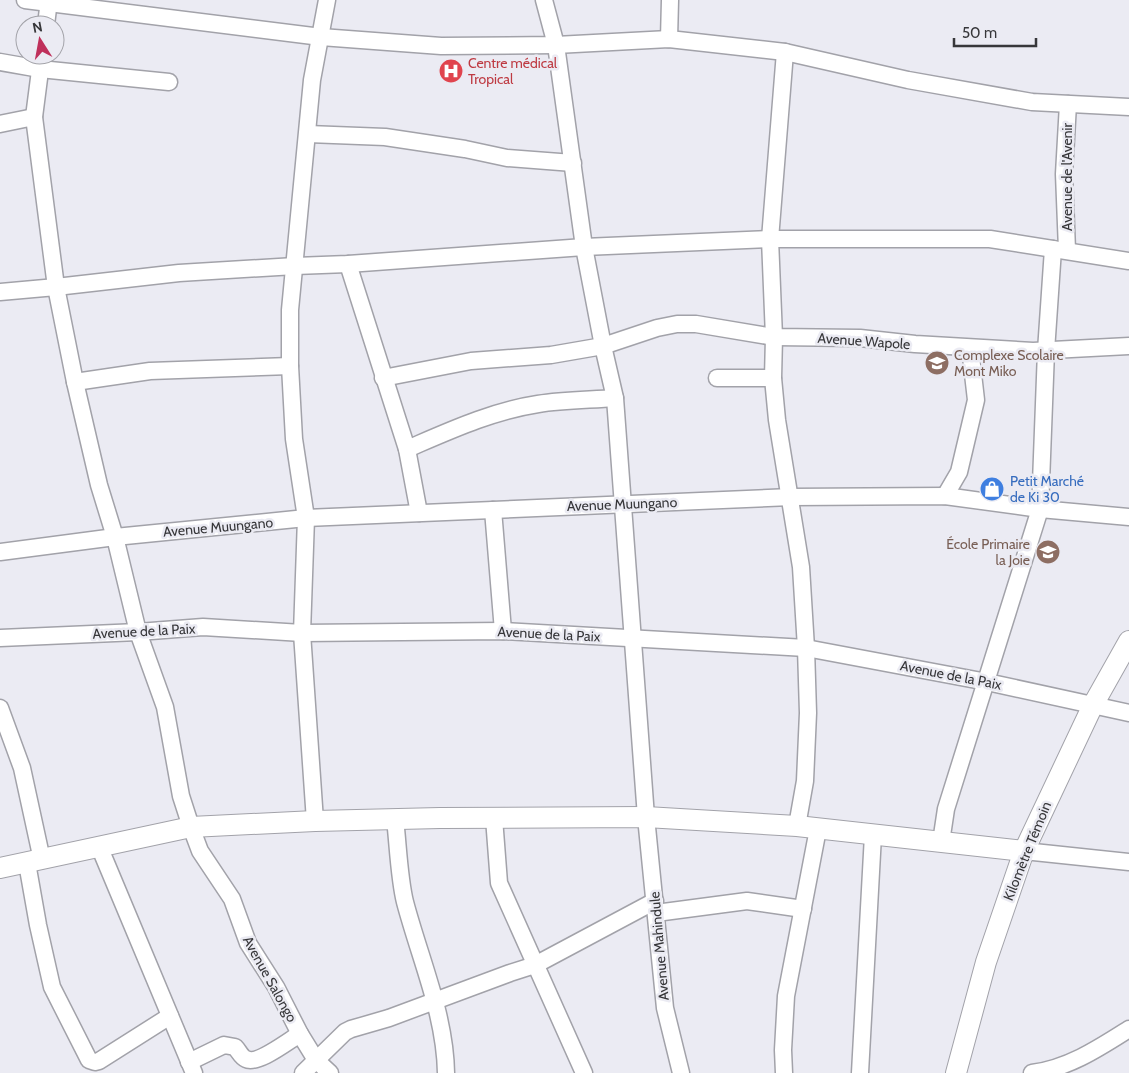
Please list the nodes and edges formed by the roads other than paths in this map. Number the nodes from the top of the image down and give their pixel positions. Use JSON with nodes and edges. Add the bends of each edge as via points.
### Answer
{"nodes":[{"id":1,"x":25,"y":0,"type":"edge"},
{"id":2,"x":328,"y":0,"type":"edge"},
{"id":3,"x":544,"y":0,"type":"edge"},
{"id":4,"x":670,"y":0,"type":"edge"},
{"id":5,"x":49,"y":2,"type":"edge"},
{"id":6,"x":47,"y":15,"type":"edge"},
{"id":7,"x":321,"y":37,"type":"junction"},
{"id":8,"x":669,"y":39,"type":"junction"},
{"id":9,"x":556,"y":45,"type":"junction"},
{"id":10,"x":784,"y":52,"type":"junction"},
{"id":11,"x":0,"y":62,"type":"edge"},
{"id":12,"x":15,"y":62,"type":"edge"},
{"id":13,"x":41,"y":65,"type":"edge"},
{"id":14,"x":60,"y":65,"type":"edge"},
{"id":15,"x":169,"y":82,"type":"dead end"},
{"id":16,"x":1068,"y":104,"type":"junction"},
{"id":17,"x":1129,"y":107,"type":"edge"},
{"id":18,"x":34,"y":117,"type":"junction"},
{"id":19,"x":0,"y":124,"type":"edge"},
{"id":20,"x":308,"y":134,"type":"junction"},
{"id":21,"x":573,"y":163,"type":"junction"},
{"id":22,"x":770,"y":239,"type":"junction"},
{"id":23,"x":584,"y":247,"type":"junction"},
{"id":24,"x":1060,"y":250,"type":"junction"},
{"id":25,"x":1129,"y":261,"type":"edge"},
{"id":26,"x":348,"y":264,"type":"junction"},
{"id":27,"x":295,"y":266,"type":"junction"},
{"id":28,"x":56,"y":288,"type":"junction"},
{"id":29,"x":0,"y":292,"type":"edge"},
{"id":30,"x":774,"y":336,"type":"junction"},
{"id":31,"x":603,"y":346,"type":"junction"},
{"id":32,"x":1129,"y":346,"type":"edge"},
{"id":33,"x":970,"y":348,"type":"junction"},
{"id":34,"x":1046,"y":351,"type":"junction"},
{"id":35,"x":290,"y":366,"type":"junction"},
{"id":36,"x":383,"y":378,"type":"junction"},
{"id":37,"x":717,"y":378,"type":"dead end"},
{"id":38,"x":773,"y":378,"type":"junction"},
{"id":39,"x":75,"y":382,"type":"junction"},
{"id":40,"x":615,"y":398,"type":"junction"},
{"id":41,"x":407,"y":449,"type":"junction"},
{"id":42,"x":945,"y":496,"type":"junction"},
{"id":43,"x":791,"y":497,"type":"junction"},
{"id":44,"x":624,"y":504,"type":"junction"},
{"id":45,"x":1040,"y":509,"type":"junction"},
{"id":46,"x":493,"y":510,"type":"junction"},
{"id":47,"x":419,"y":513,"type":"junction"},
{"id":48,"x":1129,"y":517,"type":"edge"},
{"id":49,"x":306,"y":518,"type":"junction"},
{"id":50,"x":115,"y":537,"type":"junction"},
{"id":51,"x":0,"y":552,"type":"edge"},
{"id":52,"x":503,"y":631,"type":"junction"},
{"id":53,"x":138,"y":632,"type":"junction"},
{"id":54,"x":302,"y":633,"type":"junction"},
{"id":55,"x":0,"y":638,"type":"edge"},
{"id":56,"x":632,"y":638,"type":"junction"},
{"id":57,"x":1129,"y":641,"type":"edge"},
{"id":58,"x":806,"y":648,"type":"junction"},
{"id":59,"x":987,"y":682,"type":"junction"},
{"id":60,"x":1093,"y":705,"type":"junction"},
{"id":61,"x":0,"y":708,"type":"edge"},
{"id":62,"x":1129,"y":713,"type":"edge"},
{"id":63,"x":646,"y":817,"type":"junction"},
{"id":64,"x":494,"y":818,"type":"junction"},
{"id":65,"x":395,"y":819,"type":"junction"},
{"id":66,"x":315,"y":821,"type":"junction"},
{"id":67,"x":796,"y":826,"type":"junction"},
{"id":68,"x":191,"y":828,"type":"junction"},
{"id":69,"x":818,"y":829,"type":"junction"},
{"id":70,"x":873,"y":835,"type":"junction"},
{"id":71,"x":941,"y":842,"type":"junction"},
{"id":72,"x":99,"y":846,"type":"junction"},
{"id":73,"x":1024,"y":851,"type":"junction"},
{"id":74,"x":34,"y":862,"type":"junction"},
{"id":75,"x":1129,"y":862,"type":"edge"},
{"id":76,"x":0,"y":868,"type":"edge"},
{"id":77,"x":656,"y":907,"type":"junction"},
{"id":78,"x":803,"y":909,"type":"junction"},
{"id":79,"x":535,"y":965,"type":"junction"},
{"id":80,"x":435,"y":1000,"type":"junction"},
{"id":81,"x":170,"y":1016,"type":"junction"},
{"id":82,"x":1129,"y":1029,"type":"edge"},
{"id":83,"x":300,"y":1034,"type":"junction"},
{"id":84,"x":316,"y":1060,"type":"junction"},
{"id":85,"x":191,"y":1067,"type":"edge"},
{"id":86,"x":303,"y":1073,"type":"edge"},
{"id":87,"x":330,"y":1073,"type":"edge"},
{"id":88,"x":446,"y":1073,"type":"edge"},
{"id":89,"x":584,"y":1073,"type":"edge"},
{"id":90,"x":681,"y":1073,"type":"edge"},
{"id":91,"x":784,"y":1073,"type":"edge"},
{"id":92,"x":860,"y":1073,"type":"edge"},
{"id":93,"x":956,"y":1073,"type":"edge"},
{"id":94,"x":1032,"y":1073,"type":"edge"}],
"edges":[{"from":1,"to":5,"type":"street"},
{"from":2,"to":7,"type":"street"},
{"from":3,"to":9,"type":"street","name":"Avenue Mahindule"},
{"from":4,"to":8,"type":"street"},
{"from":5,"to":6,"type":"street"},
{"from":5,"to":7,"type":"street"},
{"from":7,"to":9,"type":"street","via":[[441,46]]},
{"from":7,"to":20,"type":"street","via":[[312,80]]},
{"from":8,"to":9,"type":"street"},
{"from":8,"to":10,"type":"street"},
{"from":9,"to":21,"type":"street","name":"Avenue Mahindule"},
{"from":10,"to":16,"type":"street","via":[[908,80],[1032,102]]},
{"from":10,"to":22,"type":"street"},
{"from":11,"to":12,"type":"street"},
{"from":13,"to":18,"type":"street","name":"Avenue Salongo"},
{"from":14,"to":15,"type":"street"},
{"from":16,"to":17,"type":"street"},
{"from":16,"to":24,"type":"street","name":"Avenue de l'Avenir"},
{"from":18,"to":19,"type":"street"},
{"from":18,"to":28,"type":"street","name":"Avenue Salongo"},
{"from":20,"to":21,"type":"street","via":[[385,137],[507,158]]},
{"from":20,"to":27,"type":"street"},
{"from":21,"to":23,"type":"street","name":"Avenue Mahindule"},
{"from":22,"to":23,"type":"street"},
{"from":22,"to":24,"type":"street","via":[[990,239]]},
{"from":22,"to":30,"type":"street"},
{"from":23,"to":26,"type":"street"},
{"from":23,"to":31,"type":"street","name":"Avenue Mahindule"},
{"from":24,"to":25,"type":"street"},
{"from":24,"to":34,"type":"street","name":"Avenue de l'Avenir"},
{"from":26,"to":27,"type":"street"},
{"from":26,"to":36,"type":"street"},
{"from":27,"to":28,"type":"street","via":[[179,273]]},
{"from":27,"to":35,"type":"street","via":[[290,310]]},
{"from":28,"to":29,"type":"street"},
{"from":28,"to":39,"type":"street","name":"Avenue Salongo"},
{"from":30,"to":31,"type":"street","name":"Avenue Wapole","via":[[677,324]]},
{"from":30,"to":33,"type":"street","name":"Avenue Wapole","via":[[860,338]]},
{"from":30,"to":38,"type":"street"},
{"from":31,"to":36,"type":"street","name":"Avenue Wapole","via":[[471,361]]},
{"from":31,"to":40,"type":"street","name":"Avenue Mahindule"},
{"from":32,"to":34,"type":"street","name":"Avenue Wapole"},
{"from":33,"to":34,"type":"street","name":"Avenue Wapole"},
{"from":33,"to":42,"type":"street","via":[[976,400],[959,472]]},
{"from":34,"to":45,"type":"street","name":"Avenue de l'Avenir"},
{"from":35,"to":39,"type":"street","via":[[150,371]]},
{"from":35,"to":49,"type":"street","via":[[294,438]]},
{"from":36,"to":41,"type":"street"},
{"from":37,"to":38,"type":"street"},
{"from":38,"to":43,"type":"street"},
{"from":39,"to":50,"type":"street","name":"Avenue Salongo"},
{"from":40,"to":41,"type":"street","via":[[538,403],[509,410]]},
{"from":40,"to":44,"type":"street","name":"Avenue Mahindule"},
{"from":41,"to":47,"type":"street"},
{"from":42,"to":43,"type":"street","name":"Avenue Muungano"},
{"from":42,"to":45,"type":"street","name":"Avenue Muungano"},
{"from":43,"to":44,"type":"street","name":"Avenue Muungano"},
{"from":43,"to":58,"type":"street","via":[[801,566]]},
{"from":44,"to":46,"type":"street","name":"Avenue Muungano"},
{"from":44,"to":56,"type":"street","name":"Avenue Mahindule"},
{"from":45,"to":48,"type":"street","name":"Avenue Muungano"},
{"from":45,"to":59,"type":"street","name":"Avenue de l'Avenir"},
{"from":46,"to":47,"type":"street","name":"Avenue Muungano"},
{"from":46,"to":52,"type":"street"},
{"from":47,"to":49,"type":"street","name":"Avenue Muungano"},
{"from":49,"to":50,"type":"street","name":"Avenue Muungano"},
{"from":49,"to":54,"type":"street"},
{"from":50,"to":51,"type":"street","name":"Avenue Muungano"},
{"from":50,"to":53,"type":"street","name":"Avenue Salongo"},
{"from":52,"to":54,"type":"street","name":"Avenue de la Paix"},
{"from":52,"to":56,"type":"street","name":"Avenue de la Paix"},
{"from":53,"to":54,"type":"street","name":"Avenue de la Paix","via":[[203,627]]},
{"from":53,"to":55,"type":"street","name":"Avenue de la Paix"},
{"from":53,"to":68,"type":"street","name":"Avenue Salongo","via":[[165,707],[181,796]]},
{"from":54,"to":66,"type":"street"},
{"from":56,"to":58,"type":"street","name":"Avenue de la Paix"},
{"from":56,"to":63,"type":"street","name":"Avenue Mahindule"},
{"from":57,"to":60,"type":"main road","name":"Kilomètre Témoin"},
{"from":58,"to":59,"type":"street","name":"Avenue de la Paix"},
{"from":58,"to":67,"type":"street","via":[[805,780]]},
{"from":59,"to":60,"type":"street","name":"Avenue de la Paix"},
{"from":59,"to":71,"type":"street","name":"Avenue de l'Avenir","via":[[946,809]]},
{"from":60,"to":62,"type":"street","name":"Avenue de la Paix"},
{"from":60,"to":73,"type":"main road","name":"Kilomètre Témoin"},
{"from":61,"to":74,"type":"street","via":[[22,768]]},
{"from":63,"to":64,"type":"main road"},
{"from":63,"to":67,"type":"main road"},
{"from":63,"to":77,"type":"street","name":"Avenue Mahindule"},
{"from":64,"to":65,"type":"main road"},
{"from":64,"to":79,"type":"street","via":[[499,883]]},
{"from":65,"to":66,"type":"main road"},
{"from":65,"to":80,"type":"street","via":[[405,900]]},
{"from":66,"to":68,"type":"main road"},
{"from":67,"to":69,"type":"main road"},
{"from":68,"to":72,"type":"main road"},
{"from":68,"to":83,"type":"street","name":"Avenue Salongo","via":[[200,851],[234,904],[248,942]]},
{"from":69,"to":70,"type":"main road"},
{"from":69,"to":78,"type":"street"},
{"from":70,"to":71,"type":"main road"},
{"from":70,"to":92,"type":"street"},
{"from":71,"to":73,"type":"main road"},
{"from":72,"to":74,"type":"main road"},
{"from":72,"to":81,"type":"street"},
{"from":73,"to":75,"type":"street"},
{"from":73,"to":93,"type":"main road","name":"Kilomètre Témoin","via":[[986,962]]},
{"from":74,"to":76,"type":"main road"},
{"from":74,"to":81,"type":"street","via":[[38,926],[52,987],[89,1060],[98,1061]]},
{"from":77,"to":78,"type":"street","via":[[747,901]]},
{"from":77,"to":79,"type":"street"},
{"from":77,"to":90,"type":"street","name":"Avenue Mahindule","via":[[665,1008]]},
{"from":78,"to":91,"type":"street","via":[[786,996]]},
{"from":79,"to":80,"type":"street"},
{"from":79,"to":89,"type":"street"},
{"from":80,"to":84,"type":"street","via":[[348,1030]]},
{"from":80,"to":88,"type":"street","via":[[446,1056]]},
{"from":81,"to":85,"type":"street"},
{"from":82,"to":94,"type":"street","via":[[1080,1058]]},
{"from":83,"to":84,"type":"street","name":"Avenue Salongo"},
{"from":83,"to":85,"type":"street","via":[[259,1060],[248,1060],[235,1047],[224,1045]]},
{"from":84,"to":86,"type":"street"},
{"from":84,"to":87,"type":"street","name":"Avenue Salongo"}]}
